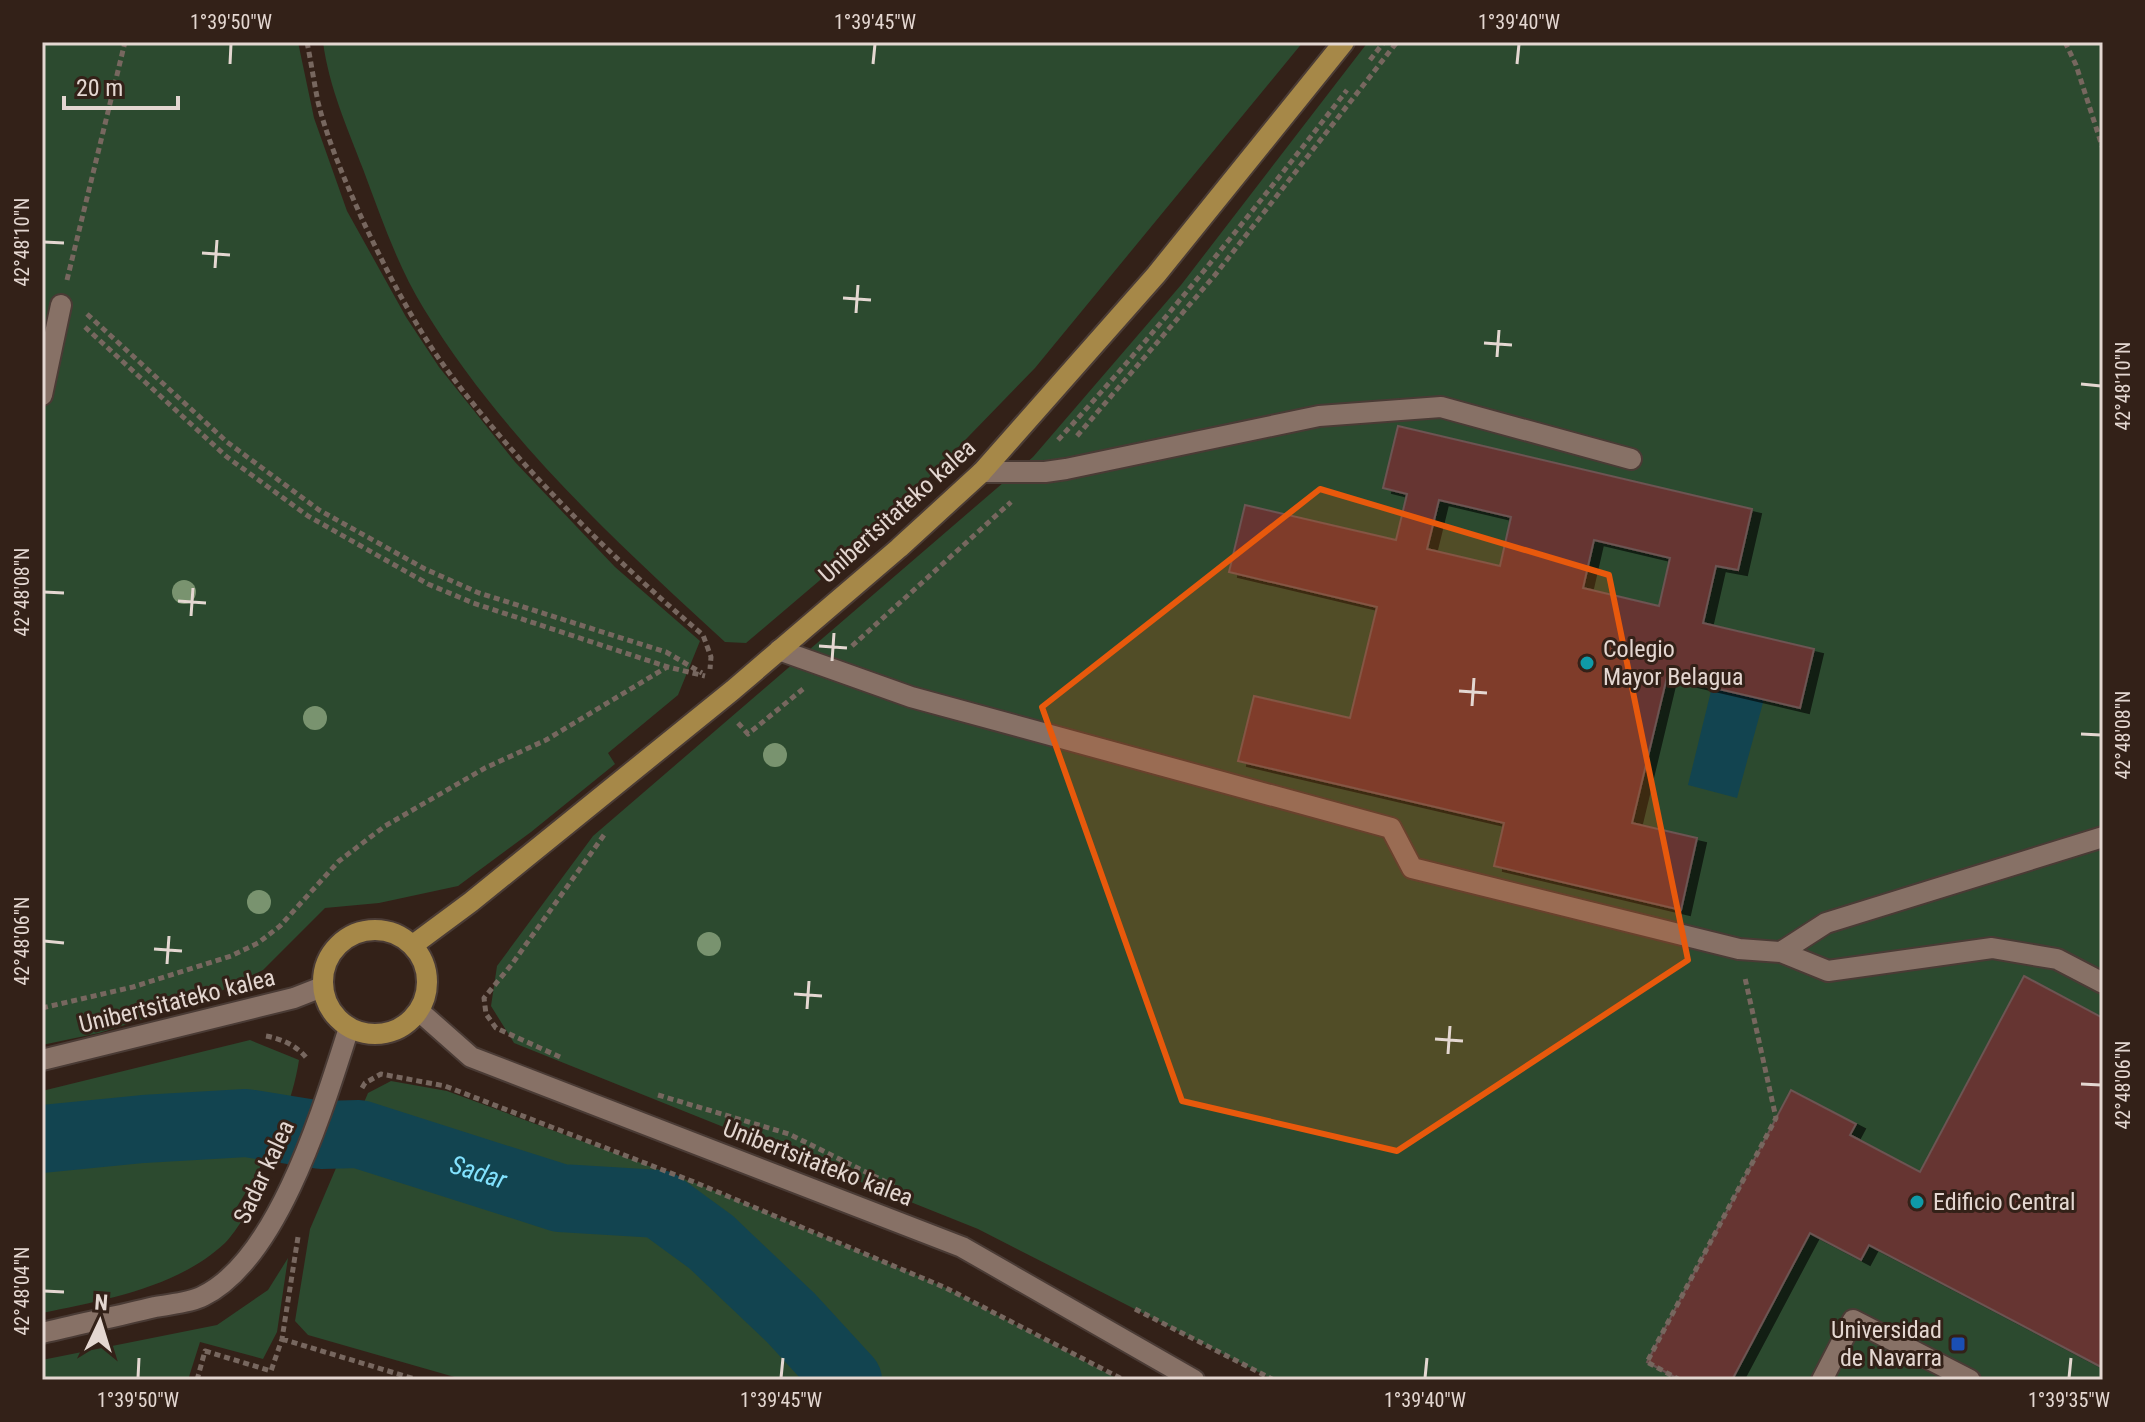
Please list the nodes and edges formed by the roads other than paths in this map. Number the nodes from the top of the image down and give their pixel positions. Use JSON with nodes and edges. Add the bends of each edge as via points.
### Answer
{"nodes":[{"id":1,"x":1344,"y":42,"type":"edge"},
{"id":2,"x":62,"y":299,"type":"road end"},
{"id":3,"x":42,"y":395,"type":"edge"},
{"id":4,"x":1631,"y":459,"type":"dead end"},
{"id":5,"x":982,"y":472,"type":"junction"},
{"id":6,"x":779,"y":650,"type":"junction"},
{"id":7,"x":2103,"y":837,"type":"edge"},
{"id":8,"x":413,"y":945,"type":"junction"},
{"id":9,"x":1781,"y":952,"type":"junction"},
{"id":10,"x":2103,"y":983,"type":"edge"},
{"id":11,"x":322,"y":987,"type":"junction"},
{"id":12,"x":419,"y":1011,"type":"junction"},
{"id":13,"x":349,"y":1028,"type":"junction"},
{"id":14,"x":42,"y":1060,"type":"edge"},
{"id":15,"x":42,"y":1333,"type":"edge"},
{"id":16,"x":1194,"y":1380,"type":"edge"},
{"id":17,"x":1822,"y":1380,"type":"edge"},
{"id":18,"x":1970,"y":1380,"type":"edge"}],
"edges":[{"from":1,"to":5,"type":"main road","name":"Unibertsitateko kalea","via":[[1156,275]]},
{"from":2,"to":3,"type":"street"},
{"from":4,"to":5,"type":"street","via":[[1441,407],[1319,416],[1045,472]]},
{"from":5,"to":6,"type":"main road","name":"Unibertsitateko kalea"},
{"from":6,"to":8,"type":"main road","name":"Unibertsitateko kalea"},
{"from":6,"to":9,"type":"street","via":[[911,697],[1391,828],[1412,868],[1739,949]]},
{"from":7,"to":9,"type":"street","via":[[1826,923]]},
{"from":8,"to":11,"type":"main road","via":[[394,933],[355,933],[328,957]]},
{"from":8,"to":12,"type":"main road","via":[[427,976]]},
{"from":9,"to":10,"type":"street","via":[[1828,971],[1992,948],[2057,959]]},
{"from":11,"to":13,"type":"main road","via":[[332,1014]]},
{"from":11,"to":14,"type":"street","name":"Unibertsitateko kalea"},
{"from":12,"to":13,"type":"main road","via":[[388,1032]]},
{"from":12,"to":16,"type":"street","name":"Unibertsitateko kalea","via":[[471,1057],[962,1247]]},
{"from":13,"to":15,"type":"street","name":"Sadar kalea","via":[[281,1206],[243,1266],[203,1297]]},
{"from":17,"to":18,"type":"street","via":[[1853,1320]]}]}
